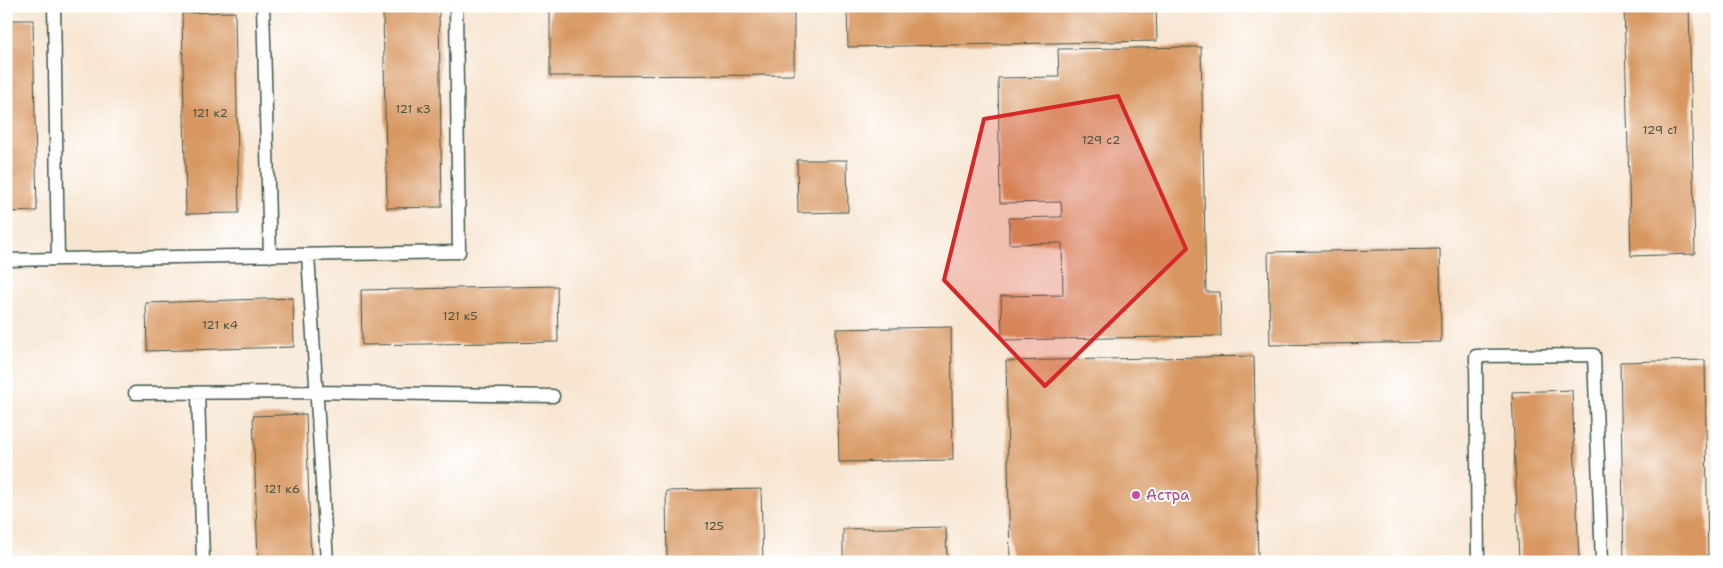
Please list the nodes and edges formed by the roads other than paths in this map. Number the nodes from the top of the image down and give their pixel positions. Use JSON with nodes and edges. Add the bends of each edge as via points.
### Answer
{"nodes":[{"id":1,"x":54,"y":6,"type":"edge"},
{"id":2,"x":263,"y":6,"type":"edge"},
{"id":3,"x":456,"y":6,"type":"edge"},
{"id":4,"x":308,"y":255,"type":"junction"},
{"id":5,"x":270,"y":256,"type":"junction"},
{"id":6,"x":58,"y":259,"type":"junction"},
{"id":7,"x":6,"y":260,"type":"edge"},
{"id":8,"x":198,"y":392,"type":"junction"},
{"id":9,"x":316,"y":392,"type":"junction"},
{"id":10,"x":134,"y":393,"type":"dead end"},
{"id":11,"x":553,"y":396,"type":"dead end"},
{"id":12,"x":203,"y":562,"type":"edge"},
{"id":13,"x":327,"y":562,"type":"edge"},
{"id":14,"x":1478,"y":562,"type":"edge"},
{"id":15,"x":1602,"y":562,"type":"edge"}],
"edges":[{"from":1,"to":6,"type":"lane"},
{"from":2,"to":5,"type":"lane"},
{"from":3,"to":4,"type":"lane","via":[[459,252]]},
{"from":4,"to":5,"type":"lane"},
{"from":4,"to":9,"type":"lane"},
{"from":5,"to":6,"type":"lane"},
{"from":6,"to":7,"type":"lane"},
{"from":8,"to":9,"type":"lane"},
{"from":8,"to":10,"type":"lane"},
{"from":8,"to":12,"type":"lane"},
{"from":9,"to":11,"type":"lane"},
{"from":9,"to":13,"type":"lane"},
{"from":14,"to":15,"type":"lane","via":[[1476,356],[1594,356]]}]}
